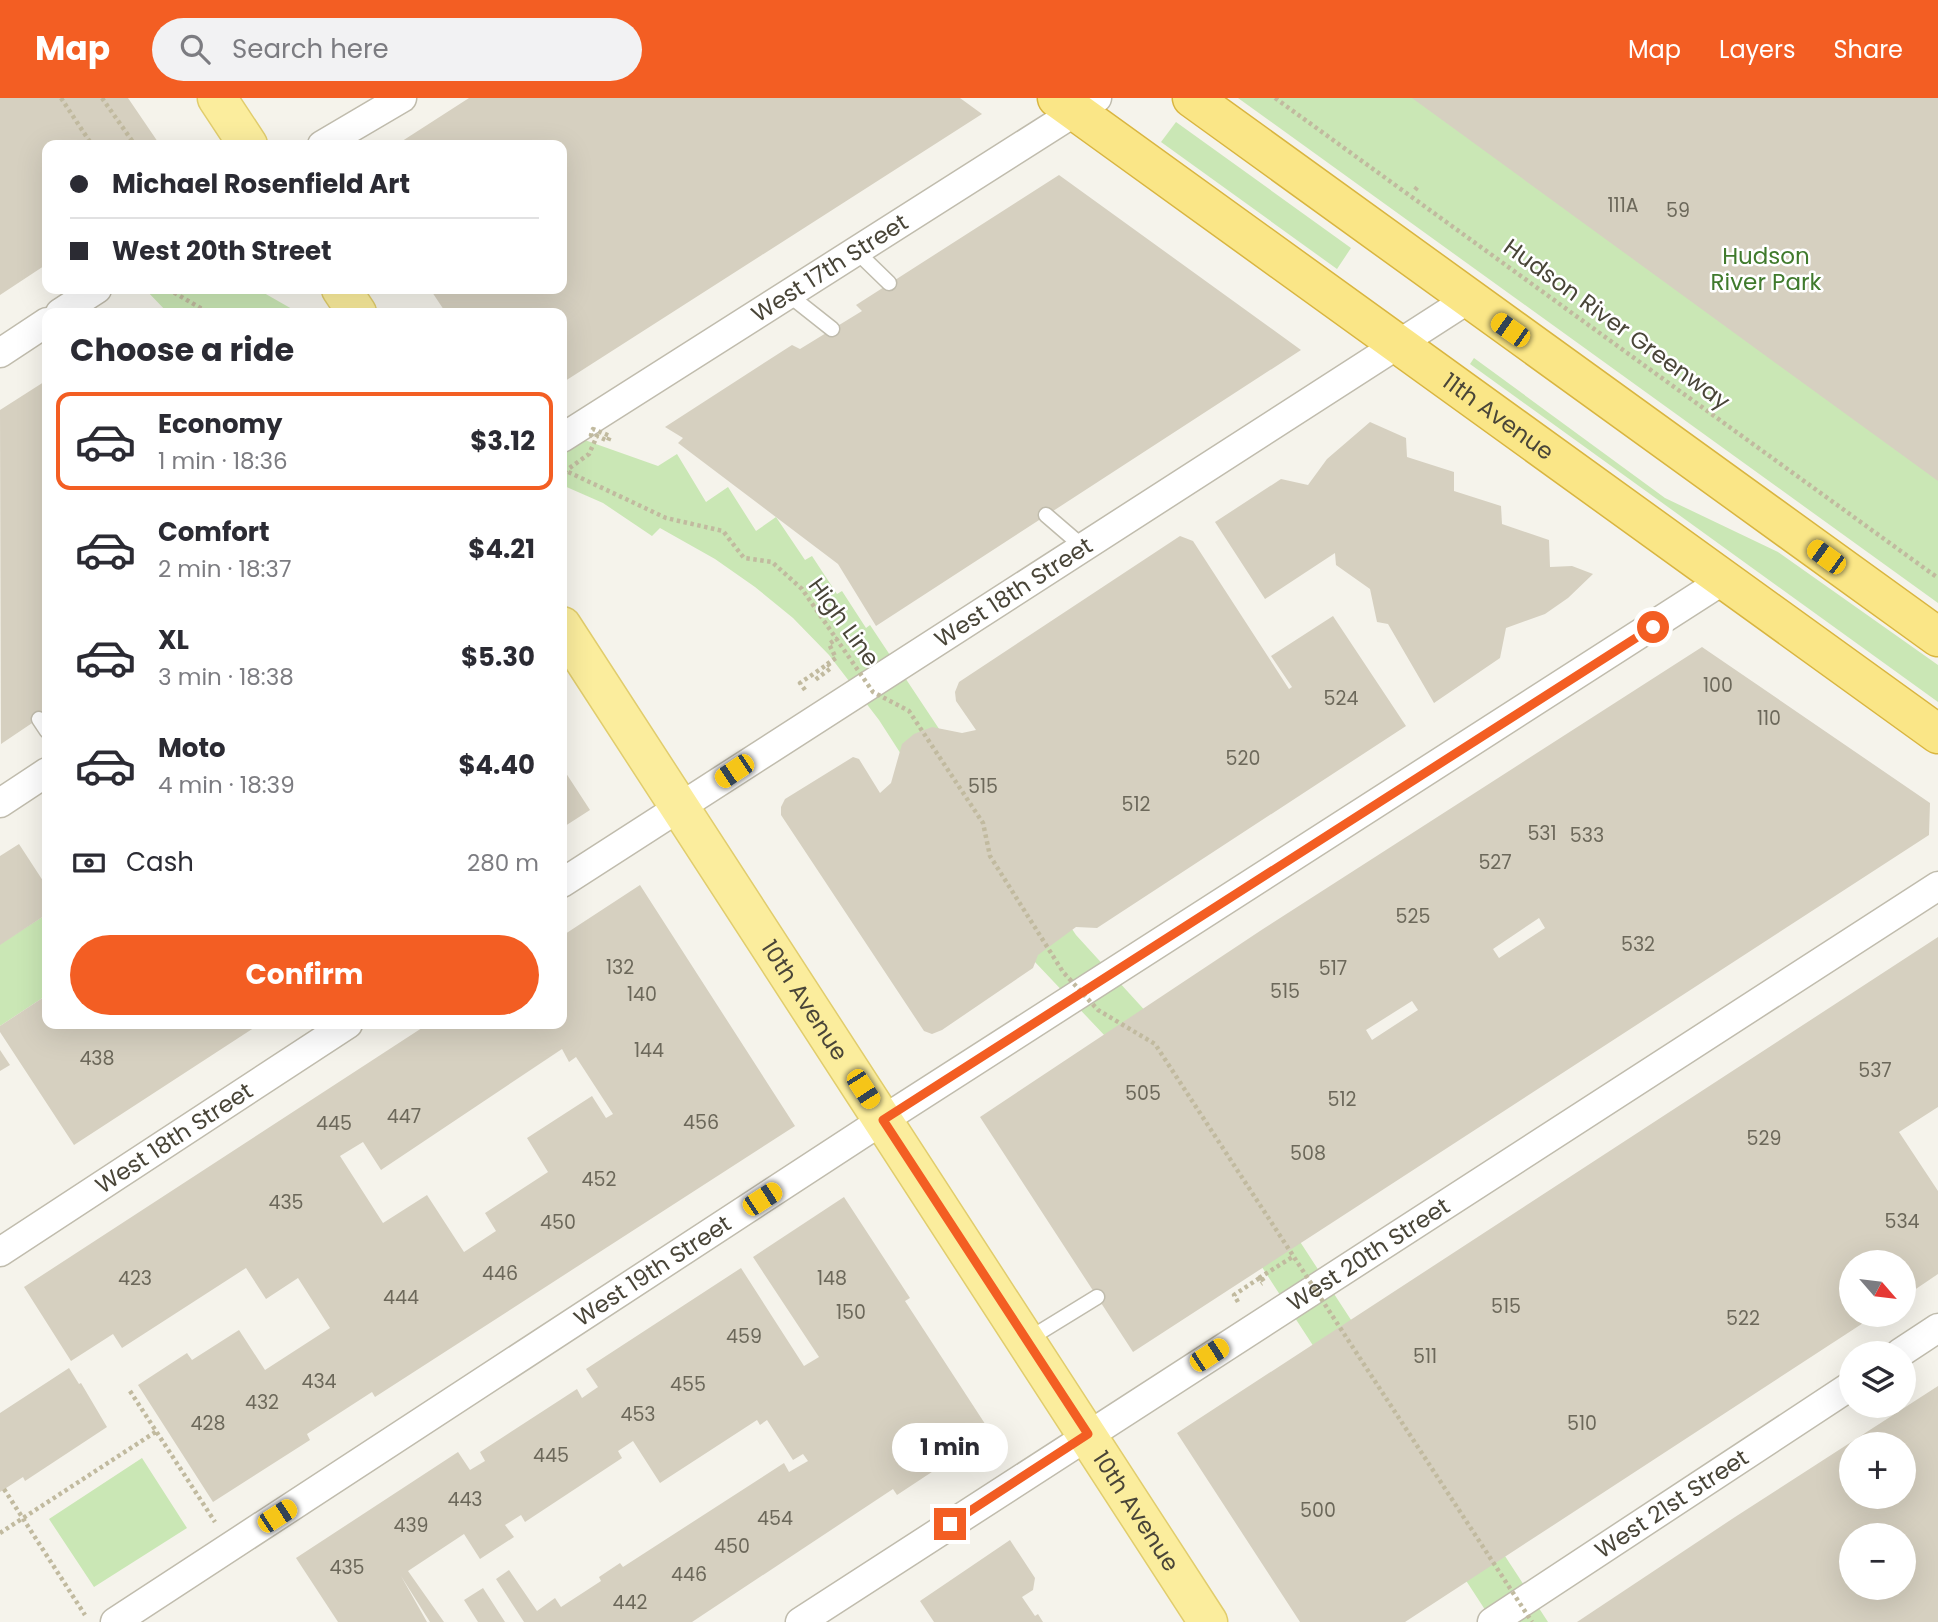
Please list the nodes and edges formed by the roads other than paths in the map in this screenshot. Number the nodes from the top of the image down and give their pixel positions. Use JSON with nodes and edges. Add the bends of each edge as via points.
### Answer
{"nodes":[{"id":1,"x":217,"y":98,"type":"edge"},
{"id":2,"x":402,"y":98,"type":"edge"},
{"id":3,"x":1192,"y":98,"type":"edge"},
{"id":4,"x":1077,"y":103,"type":"edge"},
{"id":5,"x":245,"y":140,"type":"edge"},
{"id":6,"x":331,"y":140,"type":"edge"},
{"id":7,"x":858,"y":252,"type":"junction"},
{"id":8,"x":889,"y":284,"type":"dead end"},
{"id":9,"x":89,"y":294,"type":"edge"},
{"id":10,"x":789,"y":295,"type":"junction"},
{"id":11,"x":1467,"y":300,"type":"junction"},
{"id":12,"x":68,"y":308,"type":"edge"},
{"id":13,"x":42,"y":325,"type":"edge"},
{"id":14,"x":832,"y":329,"type":"dead end"},
{"id":15,"x":1396,"y":345,"type":"junction"},
{"id":16,"x":0,"y":353,"type":"edge"},
{"id":17,"x":567,"y":435,"type":"edge"},
{"id":18,"x":1046,"y":515,"type":"dead end"},
{"id":19,"x":1083,"y":546,"type":"junction"},
{"id":20,"x":1722,"y":580,"type":"junction"},
{"id":21,"x":567,"y":634,"type":"edge"},
{"id":22,"x":1938,"y":638,"type":"edge"},
{"id":23,"x":1938,"y":734,"type":"edge"},
{"id":24,"x":42,"y":775,"type":"edge"},
{"id":25,"x":0,"y":803,"type":"edge"},
{"id":26,"x":679,"y":807,"type":"junction"},
{"id":27,"x":567,"y":880,"type":"edge"},
{"id":28,"x":1938,"y":886,"type":"edge"},
{"id":29,"x":340,"y":1029,"type":"edge"},
{"id":30,"x":883,"y":1120,"type":"junction"},
{"id":31,"x":0,"y":1252,"type":"edge"},
{"id":32,"x":1097,"y":1297,"type":"dead end"},
{"id":33,"x":1938,"y":1328,"type":"edge"},
{"id":34,"x":1027,"y":1340,"type":"junction"},
{"id":35,"x":1916,"y":1342,"type":"edge"},
{"id":36,"x":1839,"y":1394,"type":"edge"},
{"id":37,"x":1088,"y":1434,"type":"junction"},
{"id":38,"x":115,"y":1622,"type":"edge"},
{"id":39,"x":800,"y":1622,"type":"edge"},
{"id":40,"x":1208,"y":1622,"type":"edge"},
{"id":41,"x":1492,"y":1622,"type":"edge"}],
"edges":[{"from":1,"to":5,"type":"main road"},
{"from":2,"to":6,"type":"street"},
{"from":3,"to":11,"type":"highway"},
{"from":4,"to":7,"type":"street","name":"West 17th Street"},
{"from":4,"to":15,"type":"highway","name":"11th Avenue"},
{"from":7,"to":8,"type":"lane"},
{"from":7,"to":10,"type":"street","name":"West 17th Street"},
{"from":9,"to":12,"type":"street"},
{"from":10,"to":14,"type":"lane"},
{"from":10,"to":17,"type":"street","name":"West 17th Street"},
{"from":11,"to":15,"type":"street","name":"West 18th Street"},
{"from":11,"to":22,"type":"highway"},
{"from":13,"to":16,"type":"street"},
{"from":15,"to":19,"type":"street","name":"West 18th Street"},
{"from":15,"to":20,"type":"highway","name":"11th Avenue"},
{"from":18,"to":19,"type":"lane"},
{"from":19,"to":26,"type":"street","name":"West 18th Street"},
{"from":20,"to":23,"type":"highway","name":"11th Avenue"},
{"from":20,"to":30,"type":"street","name":"West 19th Street"},
{"from":21,"to":26,"type":"main road","name":"10th Avenue"},
{"from":24,"to":25,"type":"street"},
{"from":26,"to":27,"type":"street","name":"West 18th Street"},
{"from":26,"to":30,"type":"main road","name":"10th Avenue"},
{"from":28,"to":37,"type":"street","name":"West 20th Street"},
{"from":29,"to":31,"type":"street","name":"West 18th Street"},
{"from":30,"to":34,"type":"main road","name":"10th Avenue"},
{"from":30,"to":38,"type":"street","name":"West 19th Street"},
{"from":32,"to":34,"type":"lane"},
{"from":33,"to":35,"type":"street"},
{"from":34,"to":37,"type":"main road","name":"10th Avenue"},
{"from":36,"to":41,"type":"street","name":"West 21st Street"},
{"from":37,"to":39,"type":"street","name":"West 20th Street"},
{"from":37,"to":40,"type":"main road","name":"10th Avenue"}]}
